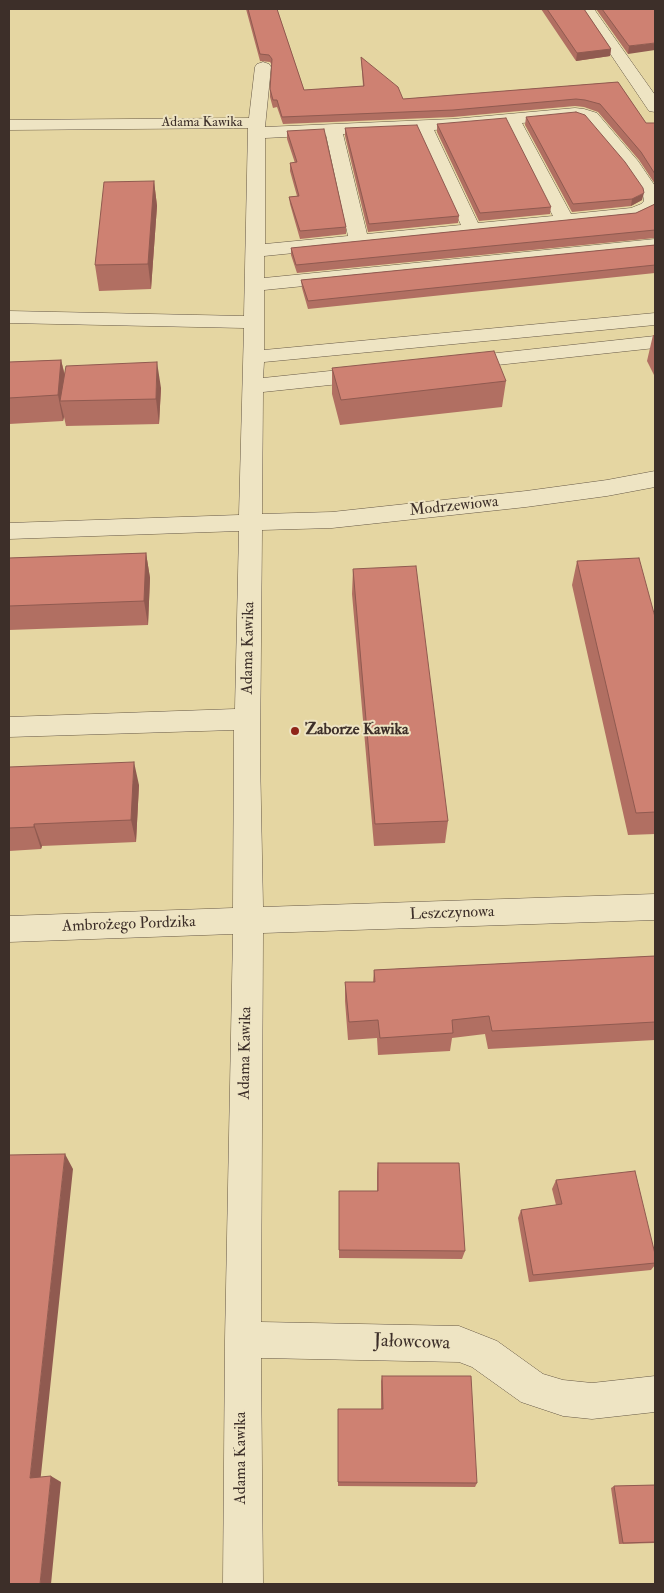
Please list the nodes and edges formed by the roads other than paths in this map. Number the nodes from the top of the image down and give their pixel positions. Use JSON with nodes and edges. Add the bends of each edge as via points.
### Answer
{"nodes":[{"id":1,"x":587,"y":9,"type":"edge"},
{"id":2,"x":263,"y":67,"type":"dead end"},
{"id":3,"x":655,"y":107,"type":"edge"},
{"id":4,"x":512,"y":119,"type":"junction"},
{"id":5,"x":9,"y":124,"type":"edge"},
{"id":6,"x":424,"y":126,"type":"junction"},
{"id":7,"x":257,"y":128,"type":"junction"},
{"id":8,"x":333,"y":129,"type":"junction"},
{"id":9,"x":564,"y":220,"type":"junction"},
{"id":10,"x":472,"y":229,"type":"junction"},
{"id":11,"x":359,"y":241,"type":"junction"},
{"id":12,"x":655,"y":245,"type":"edge"},
{"id":13,"x":255,"y":251,"type":"junction"},
{"id":14,"x":254,"y":285,"type":"junction"},
{"id":15,"x":9,"y":317,"type":"edge"},
{"id":16,"x":655,"y":319,"type":"edge"},
{"id":17,"x":254,"y":322,"type":"junction"},
{"id":18,"x":655,"y":342,"type":"edge"},
{"id":19,"x":254,"y":357,"type":"junction"},
{"id":20,"x":439,"y":366,"type":"edge"},
{"id":21,"x":390,"y":371,"type":"edge"},
{"id":22,"x":253,"y":386,"type":"junction"},
{"id":23,"x":655,"y":479,"type":"edge"},
{"id":24,"x":251,"y":522,"type":"junction"},
{"id":25,"x":9,"y":531,"type":"edge"},
{"id":26,"x":248,"y":719,"type":"junction"},
{"id":27,"x":9,"y":727,"type":"edge"},
{"id":28,"x":655,"y":907,"type":"edge"},
{"id":29,"x":248,"y":921,"type":"junction"},
{"id":30,"x":9,"y":929,"type":"edge"},
{"id":31,"x":243,"y":1340,"type":"junction"},
{"id":32,"x":655,"y":1394,"type":"edge"},
{"id":33,"x":243,"y":1584,"type":"edge"}],
"edges":[{"from":1,"to":3,"type":"street"},
{"from":2,"to":7,"type":"street"},
{"from":4,"to":6,"type":"street"},
{"from":4,"to":9,"type":"street"},
{"from":4,"to":9,"type":"street","via":[[576,113],[591,117],[632,165],[652,195],[653,202],[647,208],[634,213]]},
{"from":5,"to":7,"type":"street","name":"Adama Kawika"},
{"from":6,"to":8,"type":"street"},
{"from":6,"to":10,"type":"street"},
{"from":7,"to":8,"type":"street"},
{"from":7,"to":13,"type":"street","name":"Adama Kawika"},
{"from":8,"to":11,"type":"street"},
{"from":9,"to":10,"type":"street"},
{"from":10,"to":11,"type":"street"},
{"from":11,"to":13,"type":"street"},
{"from":12,"to":14,"type":"street"},
{"from":13,"to":14,"type":"street","name":"Adama Kawika"},
{"from":14,"to":17,"type":"street","name":"Adama Kawika"},
{"from":15,"to":17,"type":"street"},
{"from":16,"to":19,"type":"street"},
{"from":17,"to":19,"type":"street","name":"Adama Kawika"},
{"from":18,"to":20,"type":"street"},
{"from":19,"to":22,"type":"street","name":"Adama Kawika"},
{"from":21,"to":22,"type":"street"},
{"from":22,"to":24,"type":"street","name":"Adama Kawika"},
{"from":23,"to":24,"type":"street","name":"Modrzewiowa","via":[[526,499],[332,520]]},
{"from":24,"to":25,"type":"street"},
{"from":24,"to":26,"type":"street","name":"Adama Kawika"},
{"from":26,"to":27,"type":"street"},
{"from":26,"to":29,"type":"street","name":"Adama Kawika"},
{"from":28,"to":29,"type":"street","name":"Leszczynowa"},
{"from":29,"to":30,"type":"street","name":"Ambrożego Pordzika"},
{"from":29,"to":31,"type":"street","name":"Adama Kawika"},
{"from":31,"to":32,"type":"street","name":"Jałowcowa","via":[[459,1344],[484,1354],[534,1389],[562,1398],[592,1401]]},
{"from":31,"to":33,"type":"street","name":"Adama Kawika"}]}
